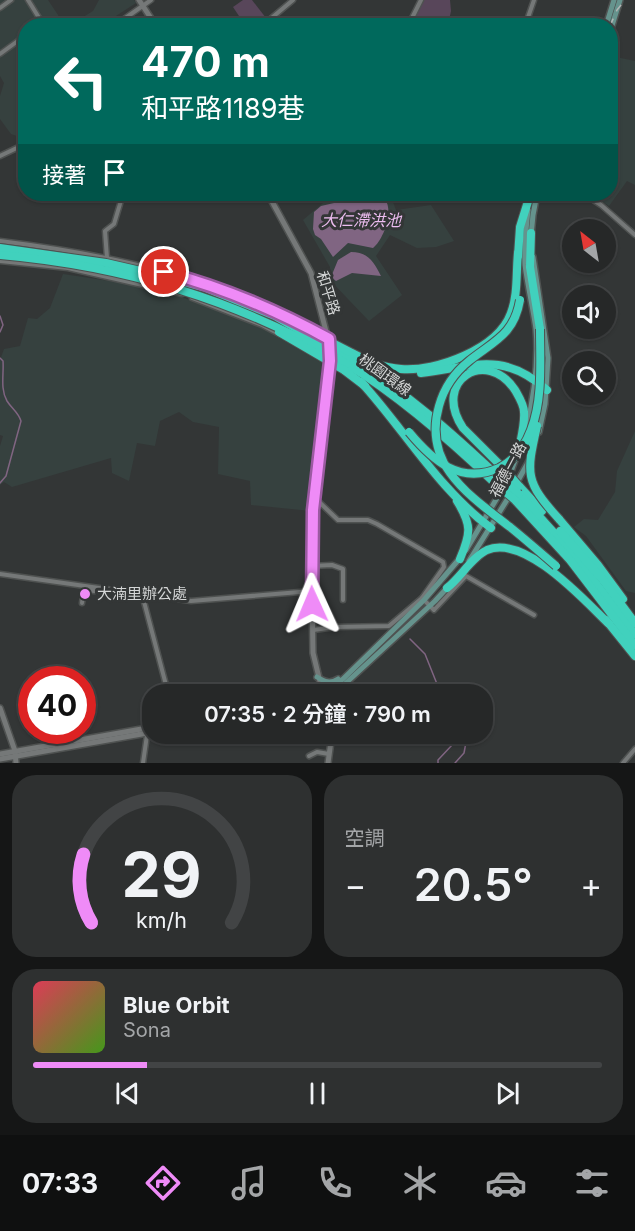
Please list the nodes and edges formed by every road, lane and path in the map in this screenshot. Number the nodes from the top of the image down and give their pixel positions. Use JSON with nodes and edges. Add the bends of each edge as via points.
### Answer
{"nodes":[{"id":1,"x":11,"y":0,"type":"edge"},
{"id":2,"x":28,"y":0,"type":"edge"},
{"id":3,"x":139,"y":0,"type":"edge"},
{"id":4,"x":151,"y":0,"type":"edge"},
{"id":5,"x":293,"y":0,"type":"edge"},
{"id":6,"x":421,"y":0,"type":"edge"},
{"id":7,"x":534,"y":0,"type":"edge"},
{"id":8,"x":614,"y":0,"type":"edge"},
{"id":9,"x":620,"y":0,"type":"edge"},
{"id":10,"x":144,"y":7,"type":"junction"},
{"id":11,"x":0,"y":8,"type":"edge"},
{"id":12,"x":39,"y":18,"type":"edge"},
{"id":13,"x":127,"y":18,"type":"edge"},
{"id":14,"x":151,"y":18,"type":"edge"},
{"id":15,"x":272,"y":18,"type":"edge"},
{"id":16,"x":412,"y":18,"type":"edge"},
{"id":17,"x":528,"y":18,"type":"edge"},
{"id":18,"x":608,"y":18,"type":"edge"},
{"id":19,"x":614,"y":18,"type":"edge"},
{"id":20,"x":18,"y":42,"type":"edge"},
{"id":21,"x":0,"y":54,"type":"edge"},
{"id":22,"x":18,"y":147,"type":"edge"},
{"id":23,"x":0,"y":156,"type":"edge"},
{"id":24,"x":121,"y":201,"type":"edge"},
{"id":25,"x":272,"y":201,"type":"edge"},
{"id":26,"x":529,"y":201,"type":"edge"},
{"id":27,"x":532,"y":201,"type":"edge"},
{"id":28,"x":533,"y":201,"type":"edge"},
{"id":29,"x":595,"y":201,"type":"edge"},
{"id":30,"x":531,"y":233,"type":"junction"},
{"id":31,"x":635,"y":235,"type":"edge"},
{"id":32,"x":0,"y":241,"type":"edge"},
{"id":33,"x":51,"y":247,"type":"junction"},
{"id":34,"x":0,"y":248,"type":"edge"},
{"id":35,"x":518,"y":253,"type":"junction"},
{"id":36,"x":0,"y":255,"type":"edge"},
{"id":37,"x":108,"y":258,"type":"junction"},
{"id":38,"x":0,"y":261,"type":"edge"},
{"id":39,"x":51,"y":267,"type":"junction"},
{"id":40,"x":540,"y":329,"type":"junction"},
{"id":41,"x":329,"y":339,"type":"junction"},
{"id":42,"x":330,"y":361,"type":"junction"},
{"id":43,"x":348,"y":362,"type":"junction"},
{"id":44,"x":536,"y":370,"type":"junction"},
{"id":45,"x":548,"y":374,"type":"junction"},
{"id":46,"x":536,"y":380,"type":"junction"},
{"id":47,"x":361,"y":382,"type":"junction"},
{"id":48,"x":547,"y":390,"type":"junction"},
{"id":49,"x":519,"y":449,"type":"junction"},
{"id":50,"x":501,"y":478,"type":"junction"},
{"id":51,"x":444,"y":483,"type":"junction"},
{"id":52,"x":518,"y":494,"type":"junction"},
{"id":53,"x":314,"y":498,"type":"junction"},
{"id":54,"x":487,"y":526,"type":"junction"},
{"id":55,"x":460,"y":558,"type":"junction"},
{"id":56,"x":312,"y":566,"type":"junction"},
{"id":57,"x":0,"y":574,"type":"edge"},
{"id":58,"x":447,"y":588,"type":"junction"},
{"id":59,"x":94,"y":591,"type":"dead end"},
{"id":60,"x":312,"y":591,"type":"junction"},
{"id":61,"x":142,"y":594,"type":"junction"},
{"id":62,"x":423,"y":599,"type":"junction"},
{"id":63,"x":343,"y":600,"type":"dead end"},
{"id":64,"x":82,"y":603,"type":"dead end"},
{"id":65,"x":430,"y":606,"type":"junction"},
{"id":66,"x":534,"y":615,"type":"dead end"},
{"id":67,"x":635,"y":622,"type":"edge"},
{"id":68,"x":608,"y":623,"type":"junction"},
{"id":69,"x":312,"y":630,"type":"junction"},
{"id":70,"x":635,"y":634,"type":"edge"},
{"id":71,"x":635,"y":645,"type":"edge"},
{"id":72,"x":635,"y":657,"type":"edge"},
{"id":73,"x":360,"y":660,"type":"junction"},
{"id":74,"x":317,"y":677,"type":"junction"},
{"id":75,"x":166,"y":684,"type":"edge"},
{"id":76,"x":319,"y":684,"type":"edge"},
{"id":77,"x":336,"y":684,"type":"edge"},
{"id":78,"x":346,"y":684,"type":"edge"},
{"id":79,"x":0,"y":708,"type":"edge"},
{"id":80,"x":142,"y":732,"type":"edge"},
{"id":81,"x":147,"y":744,"type":"edge"},
{"id":82,"x":331,"y":744,"type":"edge"},
{"id":83,"x":635,"y":749,"type":"edge"},
{"id":84,"x":0,"y":754,"type":"edge"},
{"id":85,"x":330,"y":754,"type":"junction"},
{"id":86,"x":309,"y":756,"type":"dead end"},
{"id":87,"x":17,"y":757,"type":"edge"},
{"id":88,"x":0,"y":759,"type":"edge"},
{"id":89,"x":23,"y":763,"type":"edge"},
{"id":90,"x":143,"y":763,"type":"edge"},
{"id":91,"x":328,"y":763,"type":"edge"},
{"id":92,"x":622,"y":763,"type":"edge"}],
"edges":[{"from":1,"to":11,"type":"street"},
{"from":2,"to":12,"type":"street"},
{"from":3,"to":10,"type":"street"},
{"from":4,"to":10,"type":"street"},
{"from":5,"to":15,"type":"street"},
{"from":6,"to":16,"type":"street"},
{"from":7,"to":17,"type":"street"},
{"from":8,"to":18,"type":"main road"},
{"from":9,"to":19,"type":"main road"},
{"from":10,"to":13,"type":"street"},
{"from":10,"to":14,"type":"street"},
{"from":20,"to":21,"type":"street"},
{"from":22,"to":23,"type":"street"},
{"from":24,"to":37,"type":"street","via":[[114,224],[105,231]]},
{"from":25,"to":41,"type":"street","name":"和平路","via":[[308,267]]},
{"from":26,"to":35,"type":"highway","via":[[520,227]]},
{"from":27,"to":44,"type":"main road","name":"福德一路","via":[[524,240],[536,330]]},
{"from":28,"to":30,"type":"main road","name":"福德一路"},
{"from":29,"to":31,"type":"street"},
{"from":30,"to":40,"type":"highway","via":[[529,258]]},
{"from":30,"to":45,"type":"main road","name":"福德一路"},
{"from":32,"to":33,"type":"street"},
{"from":33,"to":37,"type":"street"},
{"from":33,"to":39,"type":"street"},
{"from":34,"to":43,"type":"highway","bridge":true,"via":[[106,263],[206,288],[274,316]]},
{"from":35,"to":43,"type":"highway","via":[[512,313],[504,328],[481,345],[449,362],[412,369]]},
{"from":35,"to":68,"type":"highway","bridge":true,"via":[[518,313],[507,331],[458,371],[445,389],[435,424],[437,444],[445,465],[464,491],[556,566]]},
{"from":36,"to":43,"type":"highway","bridge":true,"via":[[156,281],[242,310]]},
{"from":37,"to":41,"type":"street","via":[[208,284],[283,314]]},
{"from":38,"to":39,"type":"street"},
{"from":39,"to":42,"type":"street","via":[[183,294],[262,325]]},
{"from":40,"to":47,"type":"highway","bridge":true,"via":[[540,379],[532,429],[513,459],[483,474],[467,474],[437,461],[381,398]]},
{"from":40,"to":67,"type":"highway","bridge":true,"via":[[544,369],[541,406],[529,460],[531,477],[539,496],[618,590]]},
{"from":41,"to":42,"type":"street","name":"和平路"},
{"from":42,"to":53,"type":"street","name":"和平路"},
{"from":43,"to":46,"type":"highway","via":[[414,373],[496,364]]},
{"from":43,"to":47,"type":"highway"},
{"from":43,"to":50,"type":"highway","name":"桃園環線","via":[[372,372]]},
{"from":44,"to":45,"type":"main road","via":[[538,376]]},
{"from":44,"to":46,"type":"main road","name":"福德一路"},
{"from":45,"to":48,"type":"main road","name":"福德一路"},
{"from":46,"to":48,"type":"highway"},
{"from":46,"to":49,"type":"main road","name":"福德一路"},
{"from":47,"to":51,"type":"highway"},
{"from":48,"to":54,"type":"main road","name":"福德一路","via":[[532,453]]},
{"from":49,"to":50,"type":"highway","via":[[524,412],[511,384],[484,370],[462,378],[453,399],[458,421]]},
{"from":49,"to":54,"type":"main road","name":"福德一路"},
{"from":50,"to":52,"type":"highway","name":"桃園環線","bridge":true},
{"from":51,"to":54,"type":"highway"},
{"from":51,"to":55,"type":"highway","via":[[469,524]]},
{"from":52,"to":67,"type":"highway","via":[[591,566]]},
{"from":52,"to":70,"type":"highway","name":"桃園環線","via":[[574,555]]},
{"from":52,"to":71,"type":"highway","name":"桃園環線"},
{"from":53,"to":56,"type":"street","name":"和平路"},
{"from":53,"to":62,"type":"street","via":[[338,520],[368,520],[443,562],[444,567]]},
{"from":54,"to":55,"type":"main road","name":"福德一路"},
{"from":54,"to":58,"type":"main road","name":"福德一路","via":[[464,568]]},
{"from":55,"to":62,"type":"main road","name":"福德一路"},
{"from":56,"to":60,"type":"street","name":"和平路"},
{"from":56,"to":63,"type":"street","via":[[343,569]]},
{"from":57,"to":61,"type":"street"},
{"from":58,"to":65,"type":"main road","name":"福德一路"},
{"from":58,"to":68,"type":"highway","via":[[484,551],[506,548],[553,573]]},
{"from":59,"to":64,"type":"street","via":[[84,589]]},
{"from":60,"to":61,"type":"street","via":[[200,601]]},
{"from":60,"to":69,"type":"street","name":"和平路"},
{"from":61,"to":75,"type":"street"},
{"from":62,"to":65,"type":"street"},
{"from":62,"to":69,"type":"street","via":[[389,626]]},
{"from":62,"to":73,"type":"main road","name":"福德一路"},
{"from":65,"to":66,"type":"street","via":[[434,610],[466,576]]},
{"from":65,"to":78,"type":"main road","name":"福德一路"},
{"from":68,"to":72,"type":"highway"},
{"from":69,"to":74,"type":"street","name":"和平路"},
{"from":73,"to":74,"type":"main road","via":[[334,682]]},
{"from":73,"to":77,"type":"main road","name":"福德一路"},
{"from":74,"to":76,"type":"street","name":"和平路"},
{"from":79,"to":87,"type":"street"},
{"from":80,"to":87,"type":"street"},
{"from":81,"to":90,"type":"street"},
{"from":82,"to":85,"type":"street"},
{"from":83,"to":92,"type":"street"},
{"from":84,"to":87,"type":"street"},
{"from":85,"to":86,"type":"street","via":[[317,752]]},
{"from":85,"to":91,"type":"street"},
{"from":87,"to":88,"type":"street"},
{"from":87,"to":89,"type":"street"}]}
